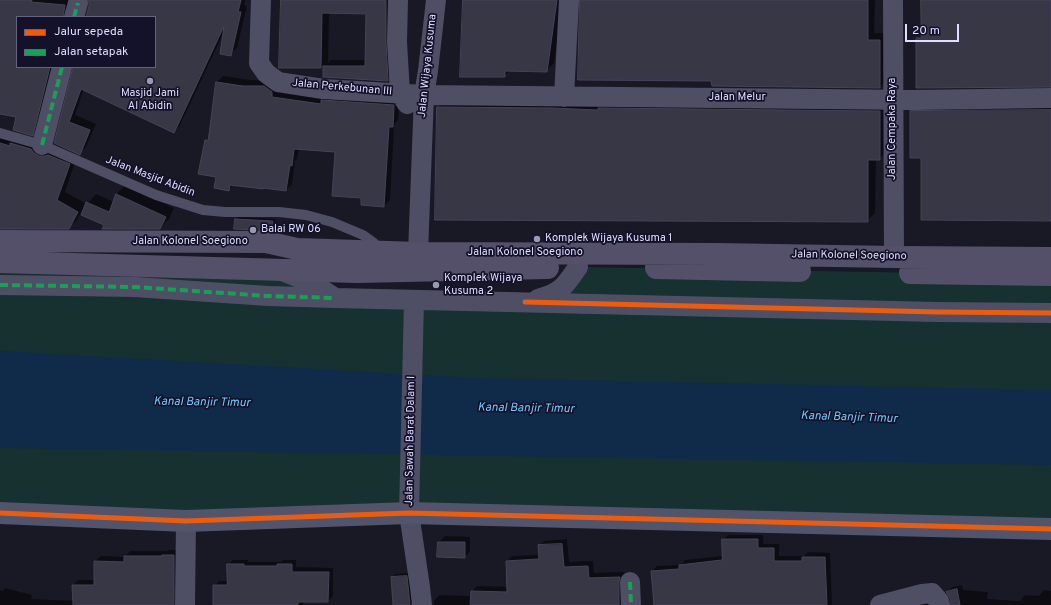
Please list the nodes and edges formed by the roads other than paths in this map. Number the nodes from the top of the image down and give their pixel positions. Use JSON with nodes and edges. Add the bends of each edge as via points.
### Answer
{"nodes":[{"id":1,"x":261,"y":0,"type":"edge"},
{"id":2,"x":398,"y":0,"type":"edge"},
{"id":3,"x":436,"y":0,"type":"edge"},
{"id":4,"x":569,"y":0,"type":"edge"},
{"id":5,"x":893,"y":0,"type":"edge"},
{"id":6,"x":62,"y":68,"type":"edge"},
{"id":7,"x":400,"y":93,"type":"junction"},
{"id":8,"x":424,"y":95,"type":"junction"},
{"id":9,"x":564,"y":97,"type":"junction"},
{"id":10,"x":1051,"y":98,"type":"edge"},
{"id":11,"x":893,"y":100,"type":"junction"},
{"id":12,"x":422,"y":132,"type":"junction"},
{"id":13,"x":0,"y":133,"type":"edge"},
{"id":14,"x":42,"y":145,"type":"junction"},
{"id":15,"x":0,"y":241,"type":"edge"},
{"id":16,"x":366,"y":252,"type":"junction"},
{"id":17,"x":418,"y":253,"type":"junction"},
{"id":18,"x":894,"y":257,"type":"junction"},
{"id":19,"x":1051,"y":258,"type":"edge"},
{"id":20,"x":0,"y":262,"type":"edge"},
{"id":21,"x":578,"y":267,"type":"junction"},
{"id":22,"x":280,"y":271,"type":"junction"},
{"id":23,"x":1051,"y":275,"type":"edge"},
{"id":24,"x":0,"y":285,"type":"edge"},
{"id":25,"x":335,"y":298,"type":"junction"},
{"id":26,"x":526,"y":302,"type":"junction"},
{"id":27,"x":414,"y":308,"type":"junction"},
{"id":28,"x":1051,"y":313,"type":"edge"},
{"id":29,"x":0,"y":513,"type":"edge"},
{"id":30,"x":409,"y":513,"type":"junction"},
{"id":31,"x":186,"y":521,"type":"junction"},
{"id":32,"x":1051,"y":529,"type":"edge"},
{"id":33,"x":630,"y":582,"type":"dead end"},
{"id":34,"x":185,"y":605,"type":"edge"},
{"id":35,"x":422,"y":605,"type":"edge"},
{"id":36,"x":631,"y":605,"type":"edge"},
{"id":37,"x":880,"y":605,"type":"edge"},
{"id":38,"x":940,"y":605,"type":"edge"}],
"edges":[{"from":1,"to":7,"type":"street","name":"Jalan Perkebunan III","via":[[259,63],[266,73],[278,82],[323,89]]},
{"from":2,"to":7,"type":"street","name":"Jalan Wijaya Kusuma"},
{"from":3,"to":8,"type":"street","name":"Jalan Wijaya Kusuma"},
{"from":4,"to":9,"type":"street"},
{"from":5,"to":11,"type":"street","name":"Jalan Cempaka Raya"},
{"from":6,"to":14,"type":"street"},
{"from":7,"to":8,"type":"street","name":"Jalan Perkebunan III"},
{"from":7,"to":12,"type":"street","name":"Jalan Wijaya Kusuma"},
{"from":8,"to":9,"type":"street","name":"Jalan Melur"},
{"from":8,"to":12,"type":"street","name":"Jalan Wijaya Kusuma"},
{"from":9,"to":11,"type":"street","name":"Jalan Melur"},
{"from":10,"to":11,"type":"street","name":"Jalan Melur"},
{"from":11,"to":18,"type":"street","name":"Jalan Cempaka Raya"},
{"from":12,"to":17,"type":"street","name":"Jalan Wijaya Kusuma"},
{"from":13,"to":14,"type":"lane","name":"Jalan Masjid Abidin"},
{"from":14,"to":16,"type":"lane","name":"Jalan Masjid Abidin","via":[[156,194],[203,210],[279,212],[306,215],[332,222],[363,235],[374,243],[372,249]]},
{"from":15,"to":16,"type":"main road","name":"Jalan Kolonel Soegiono","via":[[266,242],[297,249]]},
{"from":16,"to":17,"type":"main road","name":"Jalan Kolonel Soegiono"},
{"from":17,"to":18,"type":"main road","name":"Jalan Kolonel Soegiono"},
{"from":18,"to":19,"type":"main road","name":"Jalan Kolonel Soegiono"},
{"from":20,"to":22,"type":"main road","name":"Jalan Kolonel Soegiono"},
{"from":21,"to":22,"type":"main road","name":"Jalan Kolonel Soegiono","via":[[357,272]]},
{"from":21,"to":23,"type":"main road","name":"Jalan Kolonel Soegiono"},
{"from":21,"to":26,"type":"street","via":[[564,288],[550,296]]},
{"from":22,"to":25,"type":"street","via":[[312,283]]},
{"from":24,"to":25,"type":"street","via":[[135,287]]},
{"from":25,"to":27,"type":"street"},
{"from":26,"to":27,"type":"street"},
{"from":26,"to":28,"type":"street"},
{"from":27,"to":30,"type":"street","name":"Jalan Sawah Barat Dalam I"},
{"from":29,"to":31,"type":"street"},
{"from":30,"to":31,"type":"street"},
{"from":30,"to":32,"type":"street"},
{"from":30,"to":35,"type":"street","name":"Jalan Sawah Barat Dalam I"},
{"from":31,"to":34,"type":"street"},
{"from":33,"to":36,"type":"street"},
{"from":37,"to":38,"type":"street","via":[[922,594],[932,594]]}]}
